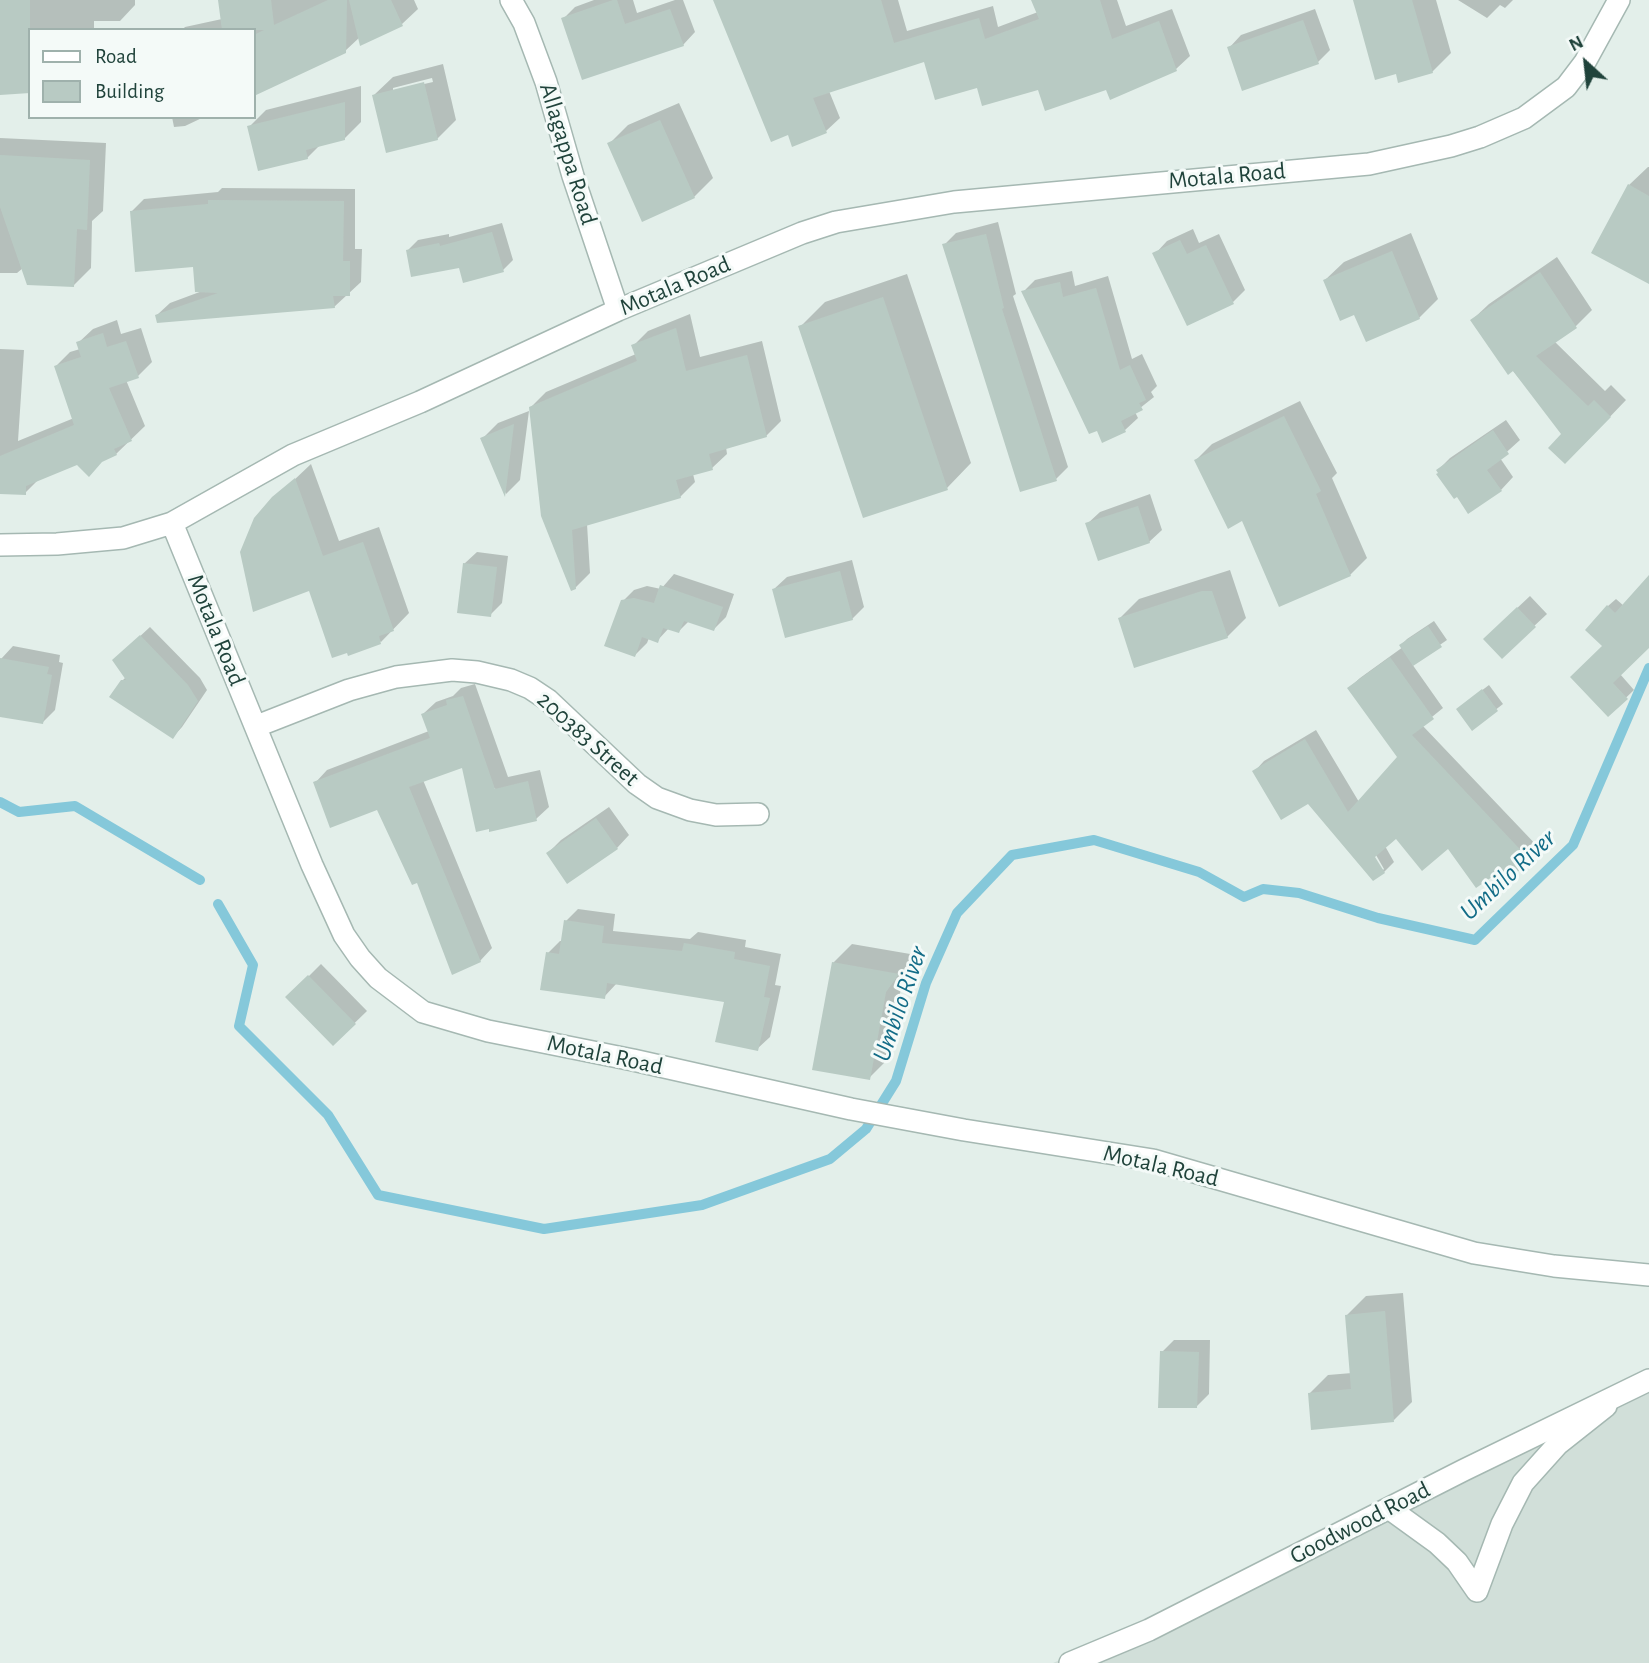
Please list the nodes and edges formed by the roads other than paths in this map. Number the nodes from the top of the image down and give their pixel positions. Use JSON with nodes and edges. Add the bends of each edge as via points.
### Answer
{"nodes":[{"id":1,"x":511,"y":0,"type":"edge"},
{"id":2,"x":1619,"y":0,"type":"edge"},
{"id":3,"x":618,"y":310,"type":"junction"},
{"id":4,"x":172,"y":523,"type":"junction"},
{"id":5,"x":0,"y":545,"type":"edge"},
{"id":6,"x":257,"y":726,"type":"junction"},
{"id":7,"x":758,"y":814,"type":"dead end"},
{"id":8,"x":1649,"y":1275,"type":"edge"},
{"id":9,"x":1649,"y":1380,"type":"edge"},
{"id":10,"x":1627,"y":1390,"type":"junction"},
{"id":11,"x":1390,"y":1509,"type":"junction"},
{"id":12,"x":1070,"y":1663,"type":"edge"}],
"edges":[{"from":1,"to":3,"type":"street","name":"Allagappa Road","via":[[546,82]]},
{"from":2,"to":3,"type":"street","name":"Motala Road","via":[[1585,62],[1557,95],[1524,118],[1451,146],[1369,163],[954,202],[848,220],[802,233]]},
{"from":3,"to":4,"type":"street","name":"Motala Road","via":[[293,455]]},
{"from":4,"to":5,"type":"street","via":[[123,538]]},
{"from":4,"to":6,"type":"street","name":"Motala Road"},
{"from":6,"to":7,"type":"street","name":"200383 Street","via":[[396,677],[452,670],[477,672],[511,680],[548,700],[657,798],[716,815]]},
{"from":6,"to":8,"type":"street","name":"Motala Road","via":[[344,935],[378,978],[423,1012],[488,1031],[851,1109],[1153,1160],[1474,1253]]},
{"from":9,"to":10,"type":"street","name":"Goodwood Road"},
{"from":10,"to":11,"type":"street","name":"Goodwood Road"},
{"from":10,"to":11,"type":"street","via":[[1558,1444],[1523,1483],[1477,1591],[1437,1543]]},
{"from":11,"to":12,"type":"street","name":"Goodwood Road","via":[[1149,1630]]}]}
